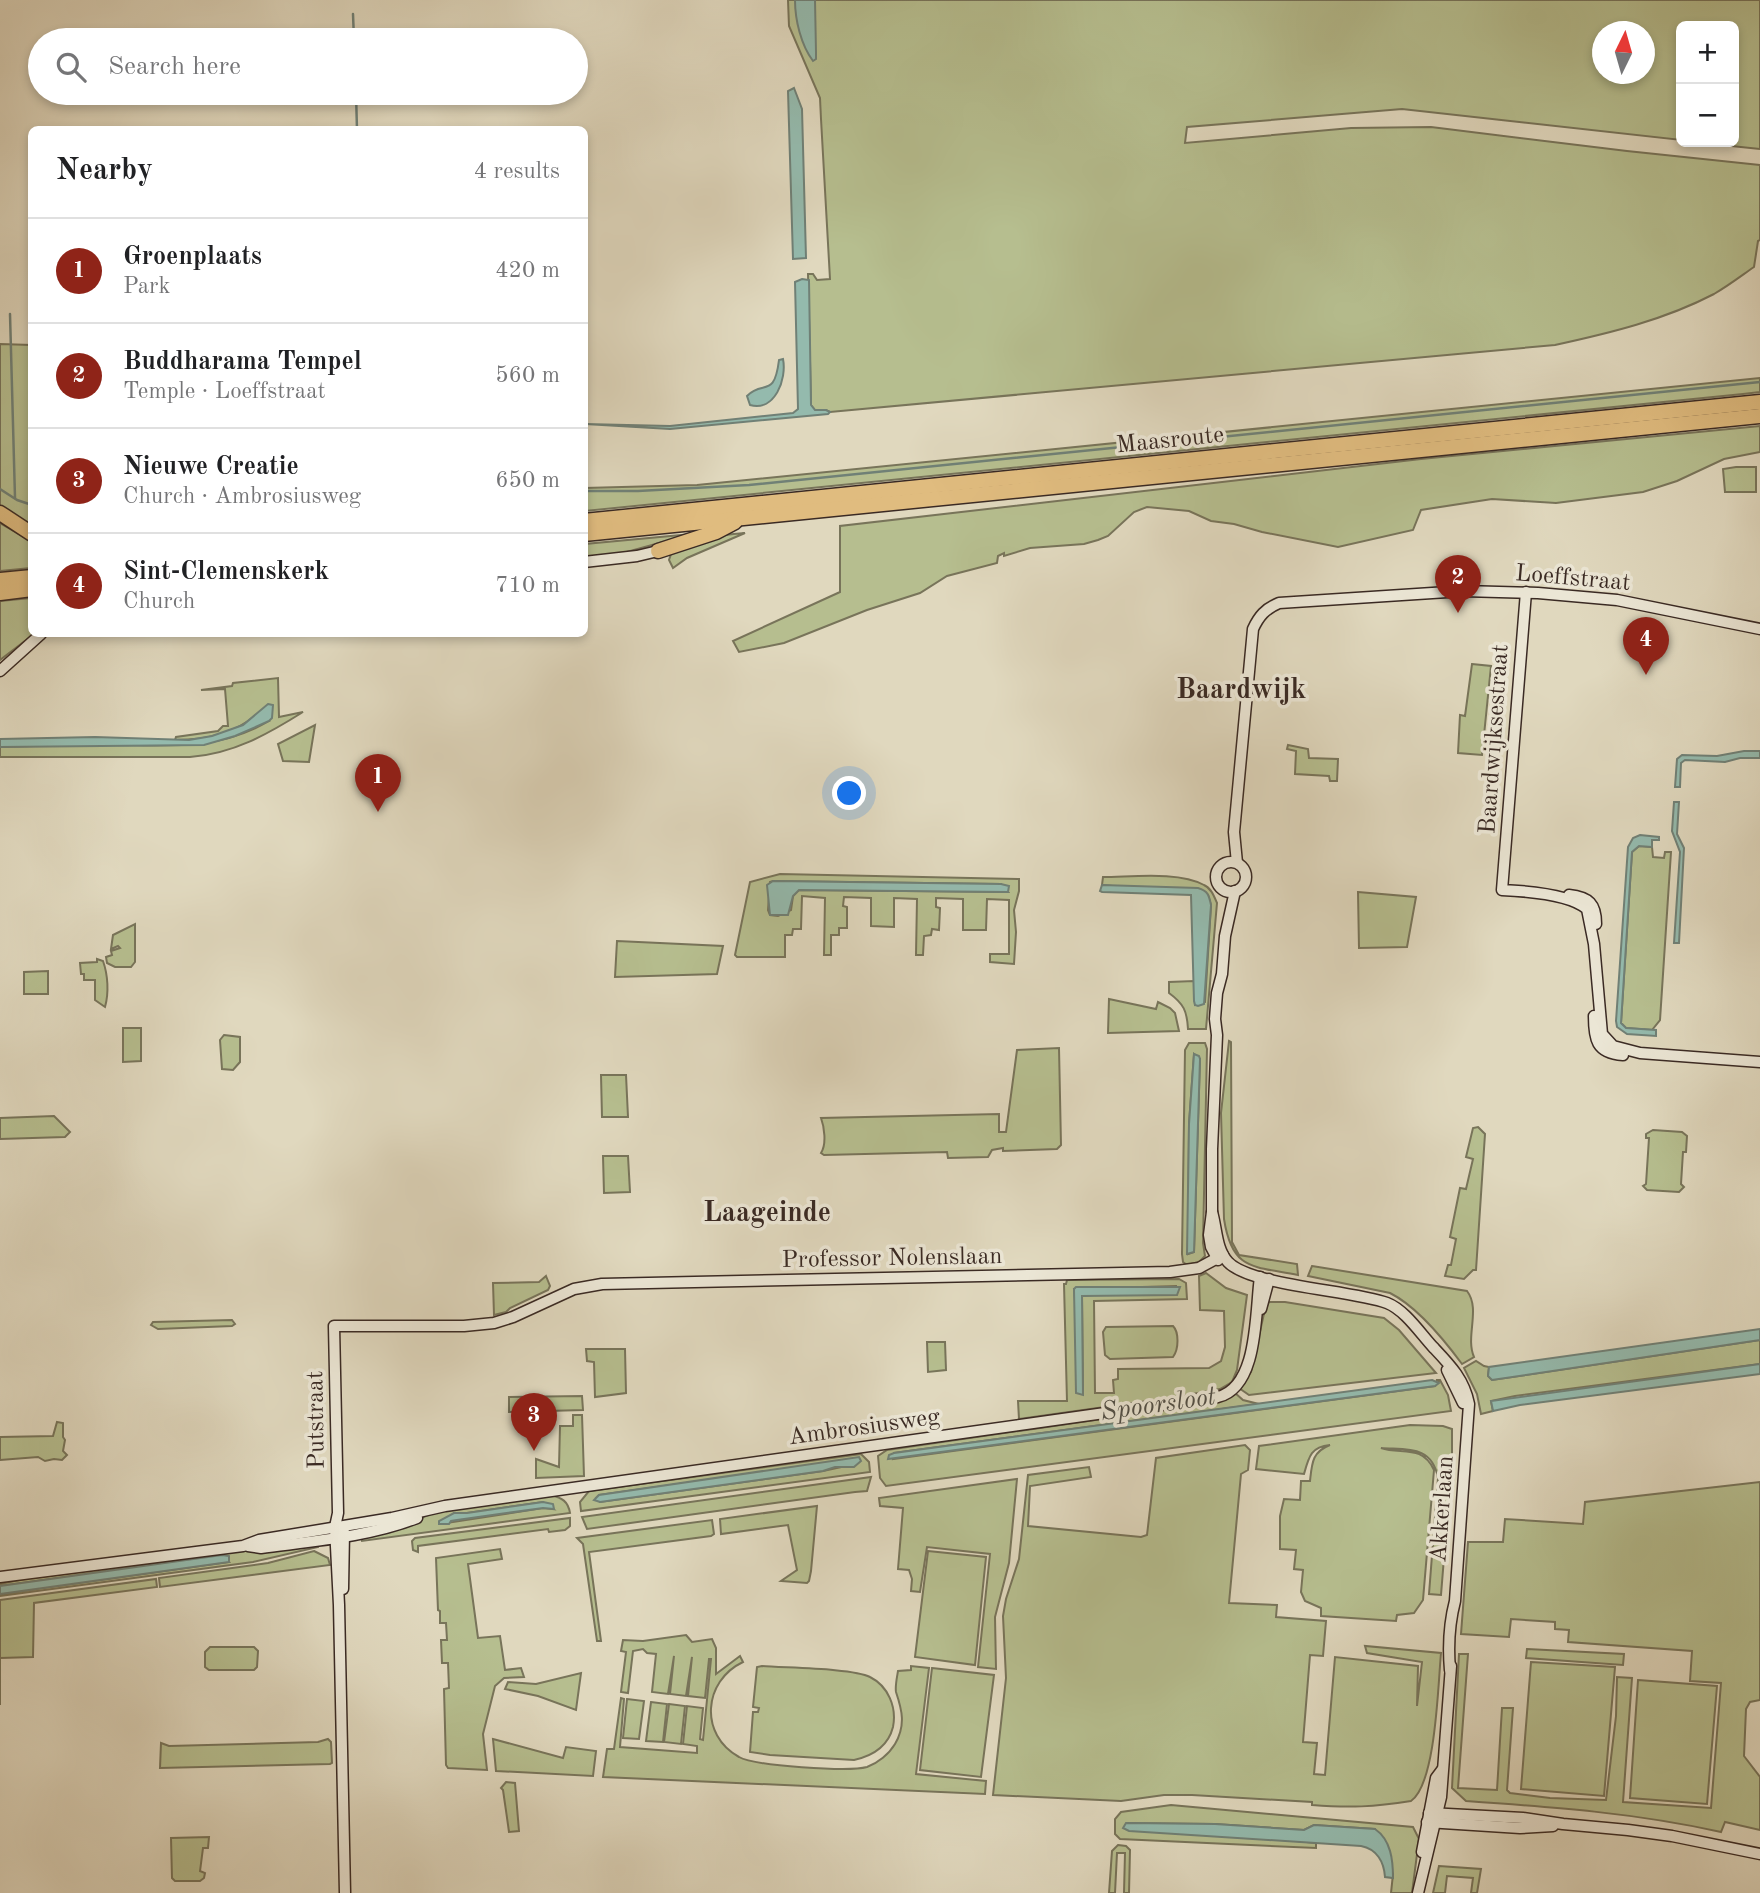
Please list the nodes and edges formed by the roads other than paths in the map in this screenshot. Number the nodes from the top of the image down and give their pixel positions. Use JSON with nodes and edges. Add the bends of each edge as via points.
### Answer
{"nodes":[{"id":1,"x":1760,"y":402,"type":"edge"},
{"id":2,"x":1760,"y":415,"type":"edge"},
{"id":3,"x":0,"y":513,"type":"edge"},
{"id":4,"x":744,"y":518,"type":"junction"},
{"id":5,"x":588,"y":521,"type":"edge"},
{"id":6,"x":28,"y":531,"type":"edge"},
{"id":7,"x":588,"y":534,"type":"edge"},
{"id":8,"x":658,"y":551,"type":"joint"},
{"id":9,"x":588,"y":562,"type":"edge"},
{"id":10,"x":28,"y":577,"type":"edge"},
{"id":11,"x":0,"y":580,"type":"edge"},
{"id":12,"x":28,"y":590,"type":"edge"},
{"id":13,"x":1526,"y":592,"type":"junction"},
{"id":14,"x":0,"y":593,"type":"edge"},
{"id":15,"x":1760,"y":629,"type":"edge"},
{"id":16,"x":38,"y":637,"type":"edge"},
{"id":17,"x":0,"y":671,"type":"edge"},
{"id":18,"x":1232,"y":863,"type":"junction"},
{"id":19,"x":1229,"y":891,"type":"junction"},
{"id":20,"x":1760,"y":1062,"type":"edge"},
{"id":21,"x":1220,"y":1257,"type":"junction"},
{"id":22,"x":1264,"y":1281,"type":"junction"},
{"id":23,"x":334,"y":1326,"type":"joint"},
{"id":24,"x":340,"y":1532,"type":"junction"},
{"id":25,"x":26,"y":1574,"type":"junction"},
{"id":26,"x":0,"y":1577,"type":"edge"},
{"id":27,"x":0,"y":1582,"type":"edge"},
{"id":28,"x":1433,"y":1817,"type":"junction"},
{"id":29,"x":1760,"y":1854,"type":"edge"},
{"id":30,"x":345,"y":1893,"type":"edge"},
{"id":31,"x":1418,"y":1893,"type":"edge"}],
"edges":[{"from":1,"to":5,"type":"highway","name":"Maasroute"},
{"from":2,"to":4,"type":"highway","name":"Maasroute"},
{"from":3,"to":6,"type":"highway"},
{"from":4,"to":7,"type":"highway","name":"Maasroute"},
{"from":4,"to":8,"type":"highway"},
{"from":8,"to":9,"type":"street"},
{"from":10,"to":11,"type":"highway"},
{"from":12,"to":14,"type":"highway"},
{"from":13,"to":15,"type":"street","name":"Loeffstraat","via":[[1596,596]]},
{"from":13,"to":18,"type":"street","name":"Loeffstraat","via":[[1463,591],[1285,602],[1259,617],[1254,629]]},
{"from":13,"to":20,"type":"street","name":"Baardwijksestraat","via":[[1502,890],[1575,895],[1592,902],[1596,913],[1594,1032],[1598,1044],[1609,1053]]},
{"from":16,"to":17,"type":"street"},
{"from":18,"to":19,"type":"street","via":[[1220,867],[1216,874],[1217,884]]},
{"from":18,"to":19,"type":"street","via":[[1244,870],[1246,878],[1243,885]]},
{"from":19,"to":21,"type":"street","via":[[1212,1149],[1212,1212]]},
{"from":21,"to":22,"type":"street","via":[[1232,1274]]},
{"from":21,"to":23,"type":"street","name":"Professor Nolenslaan","via":[[1192,1270],[1170,1272],[602,1284],[560,1294],[487,1324]]},
{"from":22,"to":24,"type":"street","name":"Ambrosiusweg","via":[[1245,1376],[1237,1387],[1218,1397],[498,1498],[427,1510],[421,1517],[393,1527]]},
{"from":22,"to":28,"type":"street","name":"Akkerlaan","via":[[1390,1305],[1436,1350],[1468,1419],[1448,1651],[1444,1780]]},
{"from":23,"to":24,"type":"street","name":"Putstraat"},
{"from":24,"to":25,"type":"street","name":"Ambrosiusweg","via":[[261,1548],[243,1546]]},
{"from":24,"to":30,"type":"street","name":"Putstraat"},
{"from":25,"to":26,"type":"street"},
{"from":25,"to":27,"type":"street"},
{"from":28,"to":29,"type":"street","via":[[1532,1819],[1672,1836]]},
{"from":28,"to":31,"type":"street","name":"Akkerlaan"}]}
